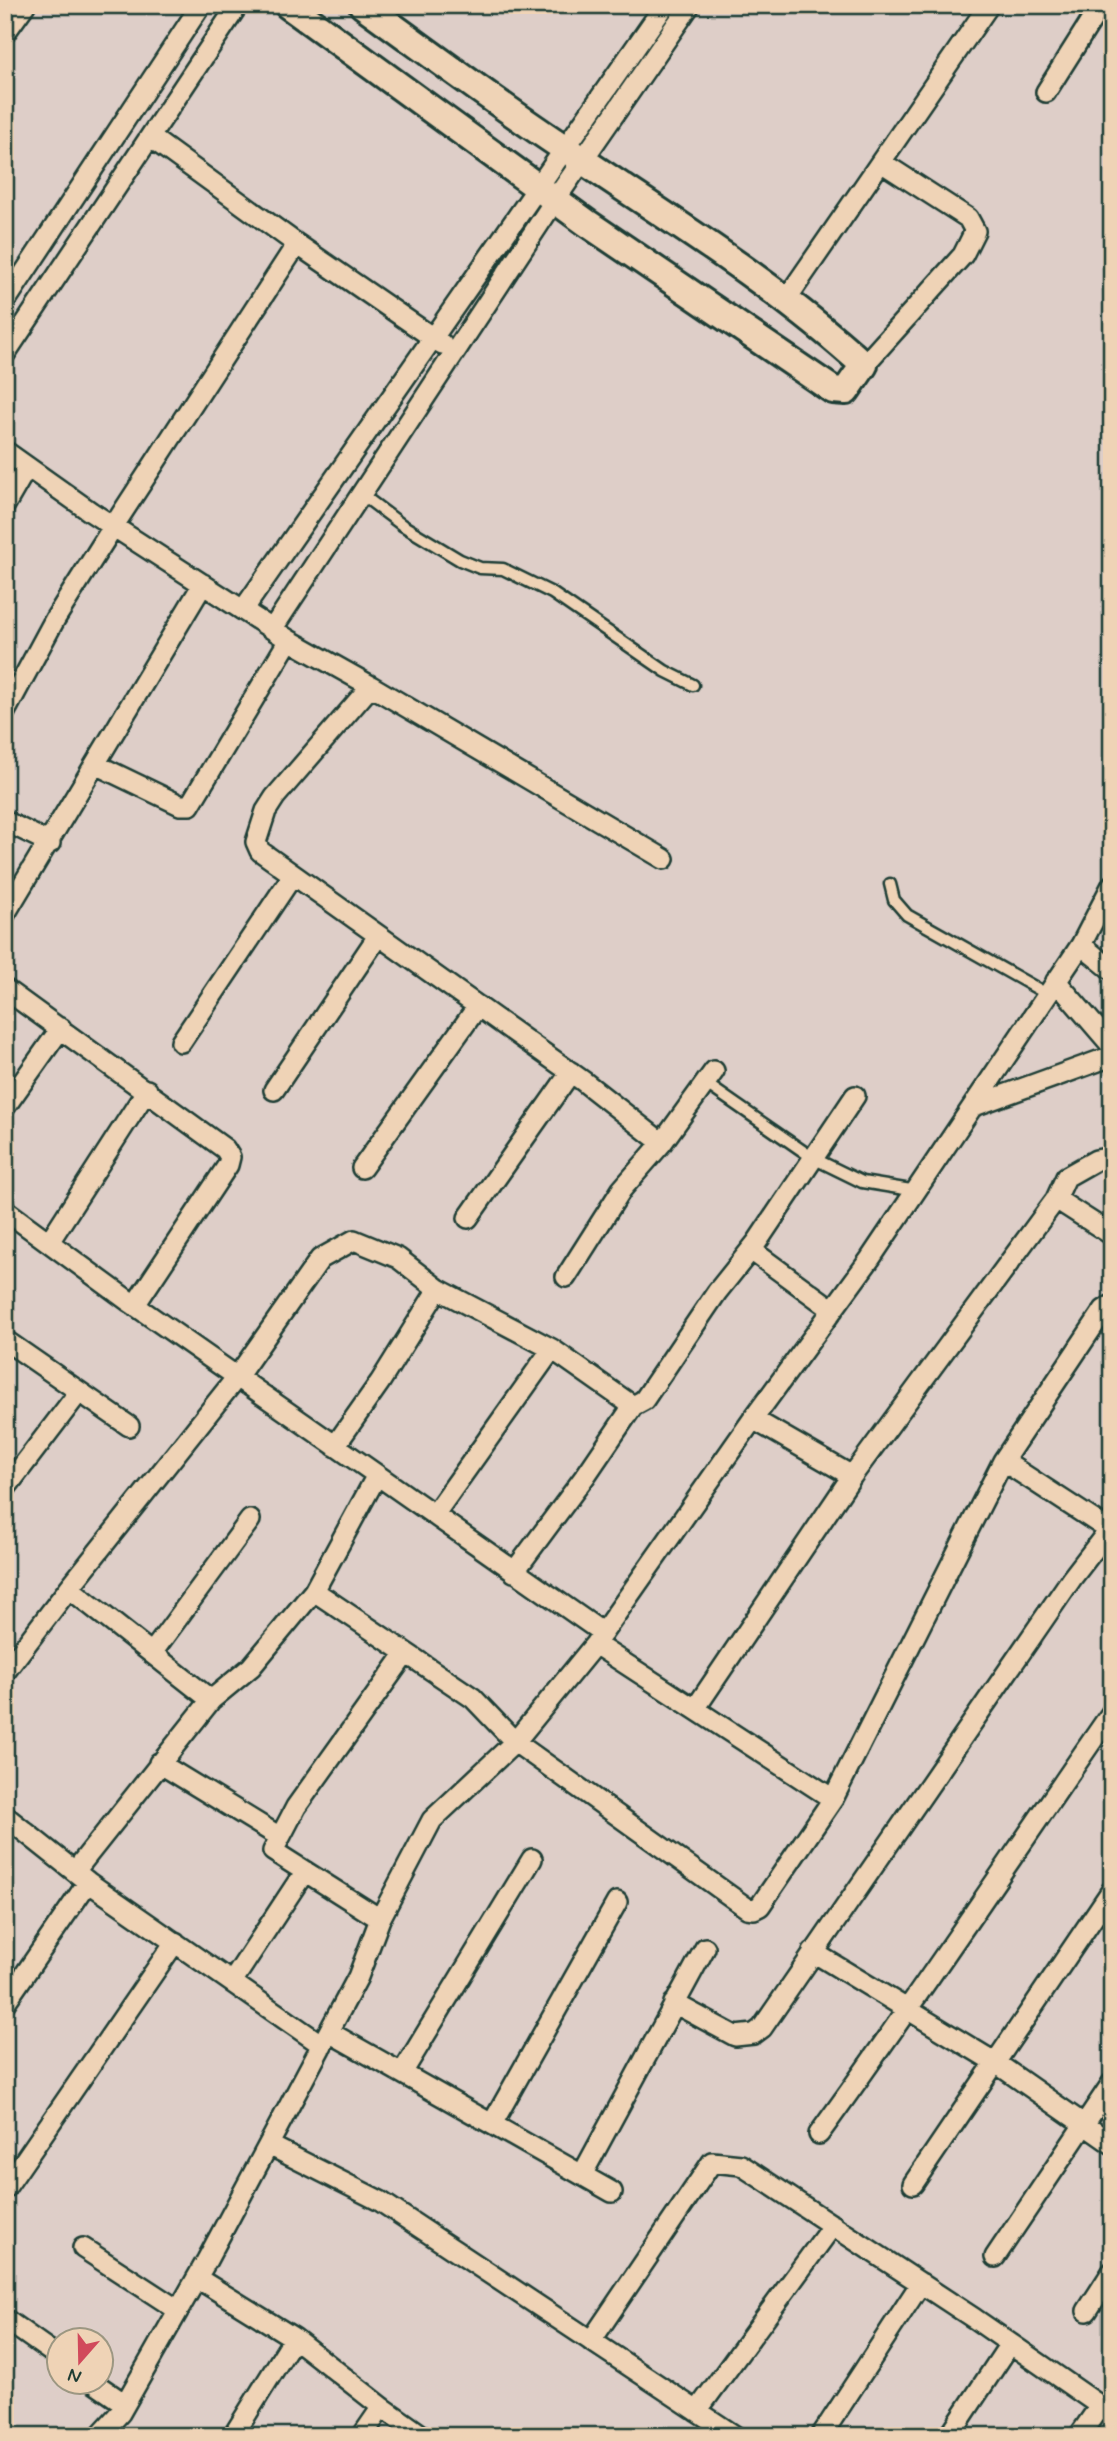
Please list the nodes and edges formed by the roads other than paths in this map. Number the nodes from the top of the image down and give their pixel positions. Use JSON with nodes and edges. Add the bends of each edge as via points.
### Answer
{"nodes":[{"id":1,"x":25,"y":5,"type":"edge"},
{"id":2,"x":201,"y":5,"type":"edge"},
{"id":3,"x":237,"y":5,"type":"edge"},
{"id":4,"x":288,"y":5,"type":"edge"},
{"id":5,"x":363,"y":5,"type":"edge"},
{"id":6,"x":690,"y":5,"type":"edge"},
{"id":7,"x":989,"y":5,"type":"edge"},
{"id":8,"x":1101,"y":5,"type":"edge"},
{"id":9,"x":663,"y":6,"type":"edge"},
{"id":10,"x":5,"y":33,"type":"edge"},
{"id":11,"x":1046,"y":92,"type":"dead end"},
{"id":12,"x":150,"y":137,"type":"junction"},
{"id":13,"x":574,"y":155,"type":"junction"},
{"id":14,"x":881,"y":162,"type":"junction"},
{"id":15,"x":547,"y":194,"type":"junction"},
{"id":16,"x":297,"y":244,"type":"junction"},
{"id":17,"x":785,"y":301,"type":"junction"},
{"id":18,"x":5,"y":302,"type":"edge"},
{"id":19,"x":433,"y":338,"type":"junction"},
{"id":20,"x":455,"y":352,"type":"junction"},
{"id":21,"x":5,"y":354,"type":"edge"},
{"id":22,"x":864,"y":365,"type":"junction"},
{"id":23,"x":5,"y":451,"type":"edge"},
{"id":24,"x":27,"y":467,"type":"junction"},
{"id":25,"x":361,"y":494,"type":"junction"},
{"id":26,"x":5,"y":505,"type":"edge"},
{"id":27,"x":113,"y":527,"type":"junction"},
{"id":28,"x":204,"y":584,"type":"junction"},
{"id":29,"x":243,"y":610,"type":"junction"},
{"id":30,"x":281,"y":634,"type":"junction"},
{"id":31,"x":693,"y":685,"type":"dead end"},
{"id":32,"x":372,"y":686,"type":"junction"},
{"id":33,"x":5,"y":712,"type":"edge"},
{"id":34,"x":97,"y":765,"type":"junction"},
{"id":35,"x":5,"y":821,"type":"edge"},
{"id":36,"x":50,"y":843,"type":"junction"},
{"id":37,"x":664,"y":859,"type":"dead end"},
{"id":38,"x":293,"y":875,"type":"junction"},
{"id":39,"x":890,"y":884,"type":"dead end"},
{"id":40,"x":1112,"y":885,"type":"edge"},
{"id":41,"x":5,"y":914,"type":"edge"},
{"id":42,"x":378,"y":936,"type":"junction"},
{"id":43,"x":1081,"y":945,"type":"junction"},
{"id":44,"x":1112,"y":970,"type":"edge"},
{"id":45,"x":1051,"y":988,"type":"junction"},
{"id":46,"x":5,"y":989,"type":"edge"},
{"id":47,"x":478,"y":1006,"type":"junction"},
{"id":48,"x":61,"y":1028,"type":"junction"},
{"id":49,"x":181,"y":1042,"type":"dead end"},
{"id":50,"x":1112,"y":1046,"type":"edge"},
{"id":51,"x":1112,"y":1056,"type":"edge"},
{"id":52,"x":571,"y":1072,"type":"junction"},
{"id":53,"x":710,"y":1077,"type":"joint"},
{"id":54,"x":147,"y":1090,"type":"junction"},
{"id":55,"x":274,"y":1090,"type":"dead end"},
{"id":56,"x":855,"y":1096,"type":"dead end"},
{"id":57,"x":974,"y":1106,"type":"junction"},
{"id":58,"x":5,"y":1107,"type":"edge"},
{"id":59,"x":662,"y":1143,"type":"junction"},
{"id":60,"x":1112,"y":1157,"type":"edge"},
{"id":61,"x":814,"y":1158,"type":"junction"},
{"id":62,"x":362,"y":1168,"type":"dead end"},
{"id":63,"x":917,"y":1191,"type":"junction"},
{"id":64,"x":1056,"y":1199,"type":"junction"},
{"id":65,"x":5,"y":1210,"type":"edge"},
{"id":66,"x":468,"y":1219,"type":"dead end"},
{"id":67,"x":1112,"y":1235,"type":"edge"},
{"id":68,"x":49,"y":1242,"type":"junction"},
{"id":69,"x":751,"y":1250,"type":"junction"},
{"id":70,"x":566,"y":1277,"type":"dead end"},
{"id":71,"x":438,"y":1289,"type":"junction"},
{"id":72,"x":135,"y":1305,"type":"junction"},
{"id":73,"x":1112,"y":1305,"type":"edge"},
{"id":74,"x":833,"y":1310,"type":"junction"},
{"id":75,"x":5,"y":1340,"type":"edge"},
{"id":76,"x":552,"y":1349,"type":"junction"},
{"id":77,"x":237,"y":1377,"type":"junction"},
{"id":78,"x":79,"y":1392,"type":"junction"},
{"id":79,"x":633,"y":1406,"type":"junction"},
{"id":80,"x":753,"y":1419,"type":"junction"},
{"id":81,"x":129,"y":1426,"type":"dead end"},
{"id":82,"x":335,"y":1446,"type":"junction"},
{"id":83,"x":1003,"y":1461,"type":"junction"},
{"id":84,"x":377,"y":1475,"type":"junction"},
{"id":85,"x":852,"y":1476,"type":"junction"},
{"id":86,"x":5,"y":1489,"type":"edge"},
{"id":87,"x":435,"y":1515,"type":"junction"},
{"id":88,"x":250,"y":1520,"type":"dead end"},
{"id":89,"x":1110,"y":1531,"type":"edge"},
{"id":90,"x":514,"y":1572,"type":"junction"},
{"id":91,"x":69,"y":1587,"type":"junction"},
{"id":92,"x":314,"y":1591,"type":"junction"},
{"id":93,"x":599,"y":1638,"type":"junction"},
{"id":94,"x":152,"y":1653,"type":"junction"},
{"id":95,"x":406,"y":1653,"type":"junction"},
{"id":96,"x":5,"y":1672,"type":"edge"},
{"id":97,"x":211,"y":1700,"type":"junction"},
{"id":98,"x":695,"y":1709,"type":"junction"},
{"id":99,"x":1112,"y":1712,"type":"edge"},
{"id":100,"x":515,"y":1742,"type":"junction"},
{"id":101,"x":159,"y":1763,"type":"junction"},
{"id":102,"x":833,"y":1799,"type":"junction"},
{"id":103,"x":5,"y":1816,"type":"edge"},
{"id":104,"x":280,"y":1837,"type":"junction"},
{"id":105,"x":532,"y":1859,"type":"dead end"},
{"id":106,"x":305,"y":1871,"type":"junction"},
{"id":107,"x":81,"y":1877,"type":"junction"},
{"id":108,"x":1112,"y":1890,"type":"edge"},
{"id":109,"x":617,"y":1902,"type":"dead end"},
{"id":110,"x":380,"y":1919,"type":"junction"},
{"id":111,"x":175,"y":1942,"type":"junction"},
{"id":112,"x":705,"y":1948,"type":"dead end"},
{"id":113,"x":813,"y":1952,"type":"junction"},
{"id":114,"x":232,"y":1982,"type":"junction"},
{"id":115,"x":5,"y":2003,"type":"edge"},
{"id":116,"x":674,"y":2003,"type":"junction"},
{"id":117,"x":909,"y":2010,"type":"junction"},
{"id":118,"x":325,"y":2038,"type":"junction"},
{"id":119,"x":996,"y":2063,"type":"junction"},
{"id":120,"x":402,"y":2073,"type":"junction"},
{"id":121,"x":1112,"y":2083,"type":"edge"},
{"id":122,"x":492,"y":2124,"type":"junction"},
{"id":123,"x":1085,"y":2124,"type":"junction"},
{"id":124,"x":819,"y":2134,"type":"dead end"},
{"id":125,"x":269,"y":2144,"type":"junction"},
{"id":126,"x":1112,"y":2144,"type":"edge"},
{"id":127,"x":582,"y":2175,"type":"junction"},
{"id":128,"x":912,"y":2184,"type":"dead end"},
{"id":129,"x":5,"y":2189,"type":"edge"},
{"id":130,"x":612,"y":2192,"type":"dead end"},
{"id":131,"x":833,"y":2225,"type":"junction"},
{"id":132,"x":83,"y":2248,"type":"dead end"},
{"id":133,"x":995,"y":2257,"type":"dead end"},
{"id":134,"x":1112,"y":2272,"type":"edge"},
{"id":135,"x":197,"y":2278,"type":"junction"},
{"id":136,"x":921,"y":2283,"type":"junction"},
{"id":137,"x":178,"y":2310,"type":"junction"},
{"id":138,"x":1087,"y":2311,"type":"dead end"},
{"id":139,"x":5,"y":2319,"type":"edge"},
{"id":140,"x":294,"y":2338,"type":"junction"},
{"id":141,"x":591,"y":2341,"type":"junction"},
{"id":142,"x":1010,"y":2344,"type":"junction"},
{"id":143,"x":46,"y":2348,"type":"edge"},
{"id":144,"x":113,"y":2396,"type":"edge"},
{"id":145,"x":125,"y":2404,"type":"junction"},
{"id":146,"x":382,"y":2407,"type":"junction"},
{"id":147,"x":1106,"y":2410,"type":"edge"},
{"id":148,"x":697,"y":2411,"type":"junction"},
{"id":149,"x":99,"y":2436,"type":"edge"},
{"id":150,"x":233,"y":2436,"type":"edge"},
{"id":151,"x":362,"y":2436,"type":"edge"},
{"id":152,"x":423,"y":2436,"type":"edge"},
{"id":153,"x":735,"y":2436,"type":"edge"},
{"id":154,"x":821,"y":2436,"type":"edge"},
{"id":155,"x":948,"y":2436,"type":"edge"},
{"id":156,"x":1079,"y":2436,"type":"edge"}],
"edges":[{"from":1,"to":10,"type":"street"},
{"from":2,"to":18,"type":"street"},
{"from":3,"to":12,"type":"street"},
{"from":4,"to":15,"type":"street"},
{"from":5,"to":13,"type":"street"},
{"from":6,"to":13,"type":"street"},
{"from":7,"to":14,"type":"street"},
{"from":8,"to":11,"type":"street"},
{"from":9,"to":13,"type":"street"},
{"from":12,"to":16,"type":"street"},
{"from":12,"to":21,"type":"street"},
{"from":13,"to":15,"type":"street"},
{"from":13,"to":17,"type":"street"},
{"from":14,"to":17,"type":"street"},
{"from":14,"to":22,"type":"street","via":[[968,218],[975,231],[963,255]]},
{"from":15,"to":19,"type":"street"},
{"from":15,"to":20,"type":"street"},
{"from":15,"to":22,"type":"street","via":[[833,390],[846,391]]},
{"from":16,"to":19,"type":"street"},
{"from":16,"to":27,"type":"street"},
{"from":17,"to":22,"type":"street"},
{"from":19,"to":20,"type":"street"},
{"from":19,"to":29,"type":"street"},
{"from":20,"to":25,"type":"street"},
{"from":23,"to":24,"type":"street"},
{"from":24,"to":26,"type":"street"},
{"from":24,"to":27,"type":"street"},
{"from":25,"to":30,"type":"street"},
{"from":25,"to":31,"type":"lane","via":[[460,560],[480,568],[503,569],[552,593],[665,671]]},
{"from":27,"to":28,"type":"street"},
{"from":27,"to":33,"type":"street","via":[[55,619]]},
{"from":28,"to":29,"type":"street"},
{"from":28,"to":34,"type":"street"},
{"from":29,"to":30,"type":"street"},
{"from":30,"to":32,"type":"street"},
{"from":30,"to":34,"type":"street","via":[[190,805],[180,805]]},
{"from":32,"to":37,"type":"street"},
{"from":32,"to":38,"type":"street","via":[[265,811],[256,842],[260,851]]},
{"from":34,"to":36,"type":"street"},
{"from":35,"to":36,"type":"street"},
{"from":36,"to":41,"type":"street"},
{"from":38,"to":42,"type":"street"},
{"from":38,"to":49,"type":"street"},
{"from":39,"to":45,"type":"lane","via":[[894,900],[907,915]]},
{"from":40,"to":43,"type":"street"},
{"from":42,"to":47,"type":"street"},
{"from":42,"to":55,"type":"street"},
{"from":43,"to":44,"type":"street"},
{"from":43,"to":45,"type":"street"},
{"from":45,"to":50,"type":"street"},
{"from":45,"to":57,"type":"street"},
{"from":46,"to":48,"type":"street"},
{"from":47,"to":52,"type":"street"},
{"from":47,"to":62,"type":"street"},
{"from":48,"to":54,"type":"street"},
{"from":48,"to":58,"type":"street"},
{"from":51,"to":57,"type":"street"},
{"from":52,"to":59,"type":"street"},
{"from":52,"to":66,"type":"street"},
{"from":53,"to":59,"type":"street"},
{"from":53,"to":61,"type":"lane"},
{"from":54,"to":68,"type":"street"},
{"from":54,"to":72,"type":"street","via":[[230,1157]]},
{"from":56,"to":61,"type":"street"},
{"from":57,"to":63,"type":"street"},
{"from":59,"to":70,"type":"street","via":[[622,1189]]},
{"from":60,"to":64,"type":"street","via":[[1096,1160],[1066,1177]]},
{"from":61,"to":63,"type":"lane","via":[[862,1182]]},
{"from":61,"to":69,"type":"street"},
{"from":63,"to":74,"type":"street"},
{"from":64,"to":67,"type":"street"},
{"from":64,"to":85,"type":"street"},
{"from":65,"to":68,"type":"street"},
{"from":68,"to":72,"type":"street"},
{"from":69,"to":74,"type":"street"},
{"from":69,"to":79,"type":"street","via":[[644,1400]]},
{"from":71,"to":76,"type":"street"},
{"from":71,"to":77,"type":"street","via":[[398,1258],[354,1240],[320,1259]]},
{"from":71,"to":82,"type":"street"},
{"from":72,"to":77,"type":"street"},
{"from":73,"to":83,"type":"street","via":[[1104,1310]]},
{"from":74,"to":80,"type":"street"},
{"from":75,"to":78,"type":"street"},
{"from":76,"to":79,"type":"street"},
{"from":76,"to":87,"type":"street"},
{"from":77,"to":82,"type":"street"},
{"from":77,"to":91,"type":"street"},
{"from":78,"to":81,"type":"street"},
{"from":78,"to":86,"type":"street"},
{"from":79,"to":90,"type":"street"},
{"from":80,"to":85,"type":"street"},
{"from":80,"to":93,"type":"street"},
{"from":82,"to":84,"type":"street"},
{"from":83,"to":89,"type":"street"},
{"from":83,"to":102,"type":"street"},
{"from":84,"to":87,"type":"street"},
{"from":84,"to":92,"type":"street"},
{"from":85,"to":98,"type":"street"},
{"from":87,"to":90,"type":"street"},
{"from":88,"to":94,"type":"street"},
{"from":89,"to":113,"type":"street","via":[[1072,1578]]},
{"from":90,"to":93,"type":"street"},
{"from":91,"to":94,"type":"street"},
{"from":91,"to":96,"type":"street"},
{"from":92,"to":95,"type":"street"},
{"from":92,"to":97,"type":"street","via":[[251,1667]]},
{"from":93,"to":98,"type":"street"},
{"from":93,"to":100,"type":"street"},
{"from":94,"to":97,"type":"street"},
{"from":95,"to":100,"type":"street","via":[[473,1698]]},
{"from":95,"to":104,"type":"street","via":[[296,1807]]},
{"from":97,"to":101,"type":"street"},
{"from":98,"to":102,"type":"street"},
{"from":99,"to":117,"type":"street"},
{"from":100,"to":102,"type":"street","via":[[747,1908],[760,1906]]},
{"from":100,"to":110,"type":"street","via":[[432,1819]]},
{"from":101,"to":104,"type":"street"},
{"from":101,"to":107,"type":"street"},
{"from":103,"to":107,"type":"street"},
{"from":104,"to":106,"type":"street","via":[[273,1851]]},
{"from":105,"to":120,"type":"street"},
{"from":106,"to":110,"type":"street"},
{"from":106,"to":114,"type":"street"},
{"from":107,"to":111,"type":"street"},
{"from":107,"to":115,"type":"street"},
{"from":108,"to":119,"type":"street"},
{"from":109,"to":122,"type":"street"},
{"from":110,"to":118,"type":"street","via":[[358,1977]]},
{"from":111,"to":114,"type":"street"},
{"from":111,"to":129,"type":"street"},
{"from":112,"to":116,"type":"street"},
{"from":113,"to":116,"type":"street","via":[[754,2034],[735,2036]]},
{"from":113,"to":117,"type":"street"},
{"from":114,"to":118,"type":"street"},
{"from":116,"to":127,"type":"street"},
{"from":117,"to":119,"type":"street"},
{"from":117,"to":124,"type":"street"},
{"from":118,"to":120,"type":"street"},
{"from":118,"to":125,"type":"street"},
{"from":119,"to":123,"type":"street"},
{"from":119,"to":128,"type":"street"},
{"from":120,"to":122,"type":"street"},
{"from":121,"to":123,"type":"street"},
{"from":122,"to":127,"type":"street"},
{"from":123,"to":126,"type":"street"},
{"from":123,"to":133,"type":"street"},
{"from":125,"to":135,"type":"street"},
{"from":125,"to":141,"type":"street","via":[[380,2201]]},
{"from":127,"to":130,"type":"street"},
{"from":131,"to":136,"type":"street"},
{"from":131,"to":141,"type":"street","via":[[741,2165],[712,2162]]},
{"from":131,"to":148,"type":"street"},
{"from":132,"to":137,"type":"street"},
{"from":134,"to":138,"type":"street"},
{"from":135,"to":137,"type":"street"},
{"from":135,"to":140,"type":"street"},
{"from":136,"to":142,"type":"street"},
{"from":136,"to":154,"type":"street"},
{"from":137,"to":145,"type":"street"},
{"from":139,"to":143,"type":"street"},
{"from":140,"to":146,"type":"street"},
{"from":140,"to":150,"type":"street"},
{"from":141,"to":148,"type":"street"},
{"from":142,"to":147,"type":"street"},
{"from":142,"to":155,"type":"street"},
{"from":144,"to":145,"type":"street"},
{"from":145,"to":149,"type":"street"},
{"from":146,"to":151,"type":"street"},
{"from":146,"to":152,"type":"street"},
{"from":147,"to":156,"type":"street"},
{"from":148,"to":153,"type":"street"}]}
